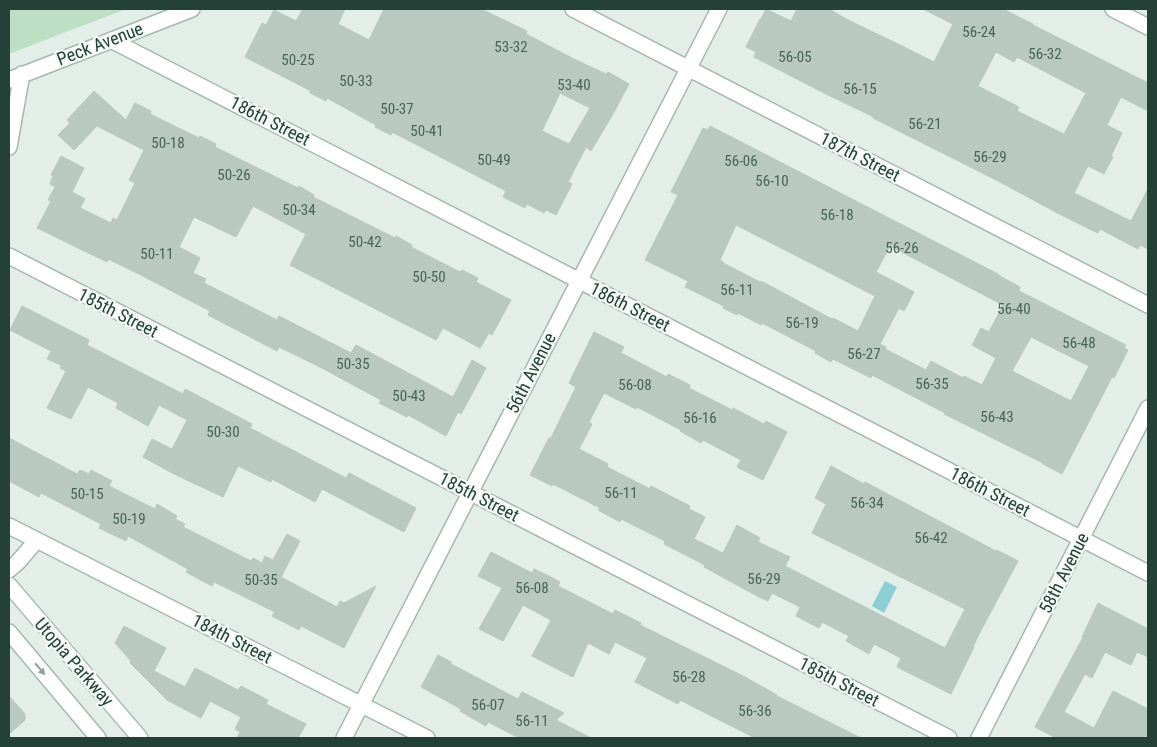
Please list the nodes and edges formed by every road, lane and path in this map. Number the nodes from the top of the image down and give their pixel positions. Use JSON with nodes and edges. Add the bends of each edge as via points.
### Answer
{"nodes":[{"id":1,"x":192,"y":9,"type":"edge"},
{"id":2,"x":573,"y":9,"type":"edge"},
{"id":3,"x":719,"y":9,"type":"edge"},
{"id":4,"x":1113,"y":9,"type":"edge"},
{"id":5,"x":1148,"y":27,"type":"edge"},
{"id":6,"x":111,"y":40,"type":"junction"},
{"id":7,"x":688,"y":68,"type":"junction"},
{"id":8,"x":16,"y":77,"type":"edge"},
{"id":9,"x":9,"y":147,"type":"edge"},
{"id":10,"x":9,"y":256,"type":"edge"},
{"id":11,"x":579,"y":281,"type":"junction"},
{"id":12,"x":1148,"y":305,"type":"edge"},
{"id":13,"x":1148,"y":408,"type":"edge"},
{"id":14,"x":470,"y":493,"type":"junction"},
{"id":15,"x":9,"y":526,"type":"edge"},
{"id":16,"x":1081,"y":539,"type":"junction"},
{"id":17,"x":37,"y":540,"type":"junction"},
{"id":18,"x":9,"y":570,"type":"edge"},
{"id":19,"x":1148,"y":573,"type":"edge"},
{"id":20,"x":9,"y":585,"type":"edge"},
{"id":21,"x":9,"y":632,"type":"edge"},
{"id":22,"x":362,"y":705,"type":"junction"},
{"id":23,"x":98,"y":738,"type":"edge"},
{"id":24,"x":140,"y":738,"type":"edge"},
{"id":25,"x":344,"y":738,"type":"edge"},
{"id":26,"x":427,"y":738,"type":"edge"},
{"id":27,"x":949,"y":738,"type":"edge"},
{"id":28,"x":979,"y":738,"type":"edge"}],
"edges":[{"from":1,"to":6,"type":"street","name":"Peck Avenue"},
{"from":2,"to":7,"type":"street","name":"187th Street"},
{"from":3,"to":7,"type":"street","name":"56th Avenue"},
{"from":4,"to":5,"type":"street"},
{"from":6,"to":8,"type":"street","name":"Peck Avenue"},
{"from":6,"to":11,"type":"street","name":"186th Street"},
{"from":7,"to":11,"type":"street","name":"56th Avenue"},
{"from":7,"to":12,"type":"street","name":"187th Street"},
{"from":8,"to":9,"type":"street"},
{"from":10,"to":14,"type":"street","name":"185th Street"},
{"from":11,"to":14,"type":"street","name":"56th Avenue"},
{"from":11,"to":16,"type":"street","name":"186th Street"},
{"from":13,"to":16,"type":"street","name":"58th Avenue"},
{"from":14,"to":22,"type":"street","name":"56th Avenue"},
{"from":14,"to":27,"type":"street","name":"185th Street"},
{"from":15,"to":17,"type":"street","name":"184th Street"},
{"from":16,"to":19,"type":"street","name":"186th Street"},
{"from":16,"to":28,"type":"street","name":"58th Avenue"},
{"from":17,"to":18,"type":"street"},
{"from":17,"to":22,"type":"street","name":"184th Street"},
{"from":20,"to":24,"type":"street","name":"Utopia Parkway"},
{"from":21,"to":23,"type":"street","name":"Utopia Parkway","one_way":true},
{"from":22,"to":25,"type":"street","name":"56th Avenue"},
{"from":22,"to":26,"type":"street","name":"184th Street"}]}
